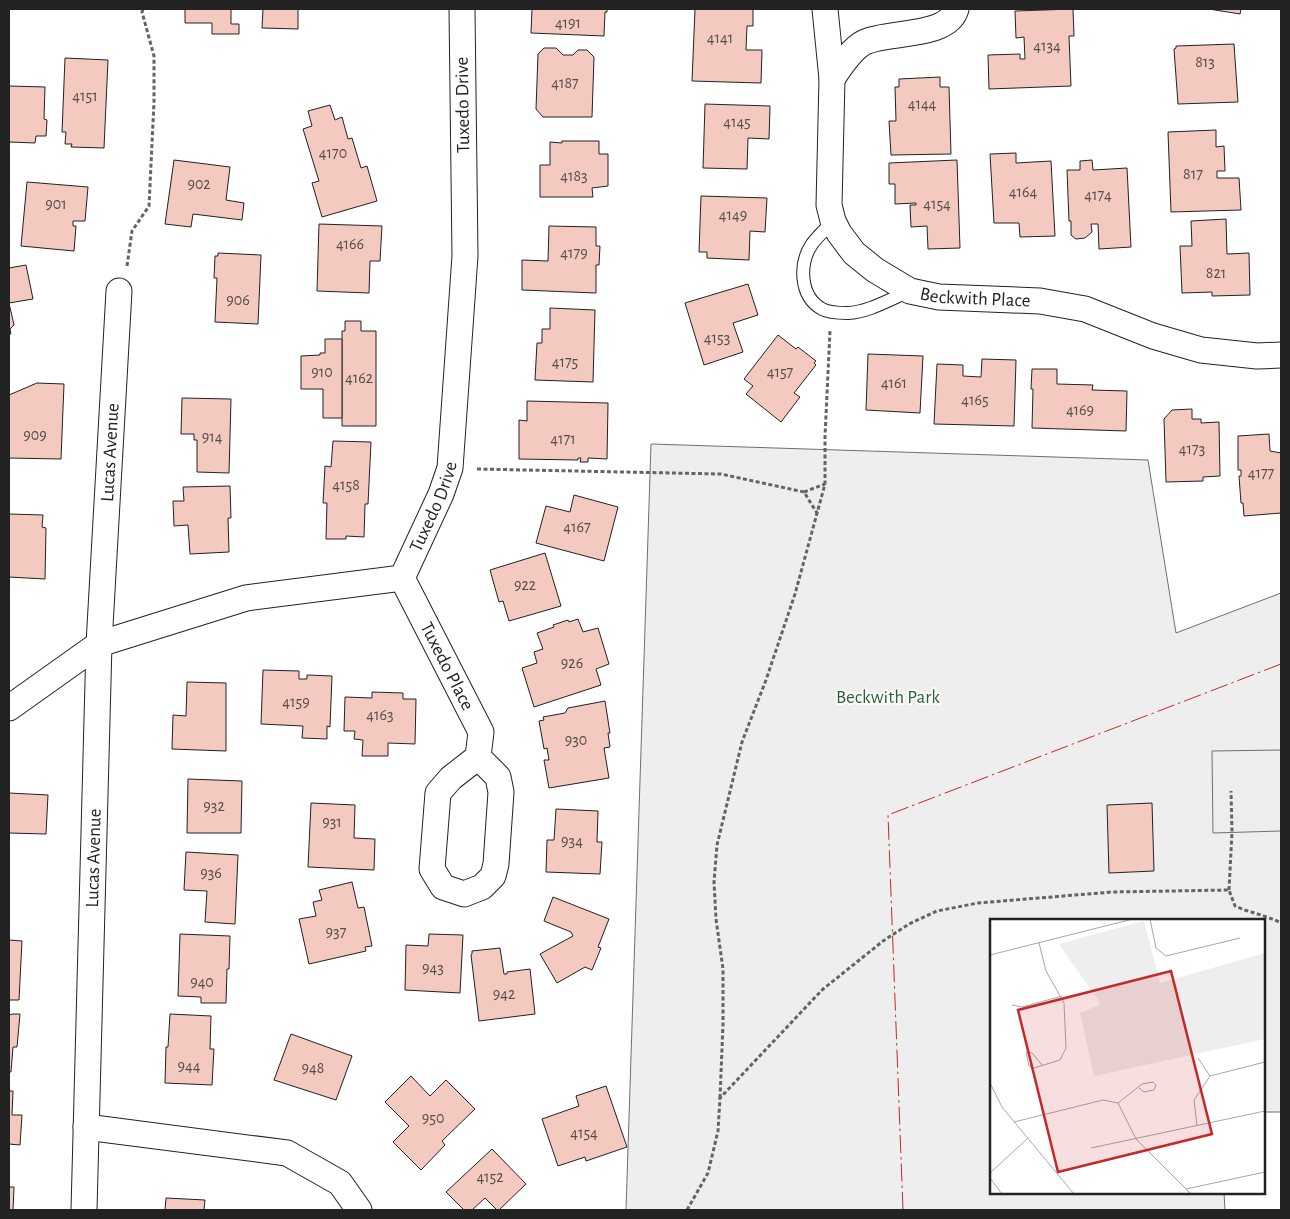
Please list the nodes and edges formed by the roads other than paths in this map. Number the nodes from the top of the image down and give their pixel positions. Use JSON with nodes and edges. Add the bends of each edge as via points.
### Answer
{"nodes":[{"id":1,"x":462,"y":9,"type":"edge"},
{"id":2,"x":825,"y":9,"type":"edge"},
{"id":3,"x":956,"y":9,"type":"edge"},
{"id":4,"x":832,"y":79,"type":"junction"},
{"id":5,"x":833,"y":221,"type":"junction"},
{"id":6,"x":120,"y":291,"type":"road end"},
{"id":7,"x":910,"y":291,"type":"junction"},
{"id":8,"x":1281,"y":355,"type":"edge"},
{"id":9,"x":402,"y":578,"type":"junction"},
{"id":10,"x":99,"y":644,"type":"junction"},
{"id":11,"x":9,"y":708,"type":"edge"},
{"id":12,"x":478,"y":757,"type":"junction"},
{"id":13,"x":86,"y":1127,"type":"junction"},
{"id":14,"x":84,"y":1210,"type":"edge"},
{"id":15,"x":360,"y":1210,"type":"edge"}],
"edges":[{"from":1,"to":9,"type":"street","name":"Tuxedo Drive","via":[[465,256],[450,468]]},
{"from":2,"to":4,"type":"street","name":"Beckwith Place"},
{"from":3,"to":4,"type":"street","via":[[955,14],[940,27],[865,42],[848,56]]},
{"from":4,"to":5,"type":"street","name":"Beckwith Place","via":[[828,204]]},
{"from":5,"to":7,"type":"street","name":"Beckwith Place","via":[[854,253]]},
{"from":5,"to":7,"type":"lane","via":[[812,244],[806,258],[803,271],[805,287],[812,300],[822,309],[850,313]]},
{"from":6,"to":10,"type":"street","name":"Lucas Avenue"},
{"from":7,"to":8,"type":"street","name":"Beckwith Place","via":[[939,297],[1040,301],[1084,309],[1153,336],[1201,350]]},
{"from":9,"to":10,"type":"street","via":[[246,598]]},
{"from":9,"to":12,"type":"street","name":"Tuxedo Place","via":[[481,732]]},
{"from":10,"to":11,"type":"street"},
{"from":10,"to":13,"type":"street","name":"Lucas Avenue"},
{"from":12,"to":12,"type":"street","via":[[438,793],[432,869],[443,887],[464,894],[482,887],[493,876],[496,864],[501,792],[498,777]]},
{"from":13,"to":14,"type":"street","name":"Lucas Avenue"},
{"from":13,"to":15,"type":"street","via":[[287,1153],[340,1183]]}]}
